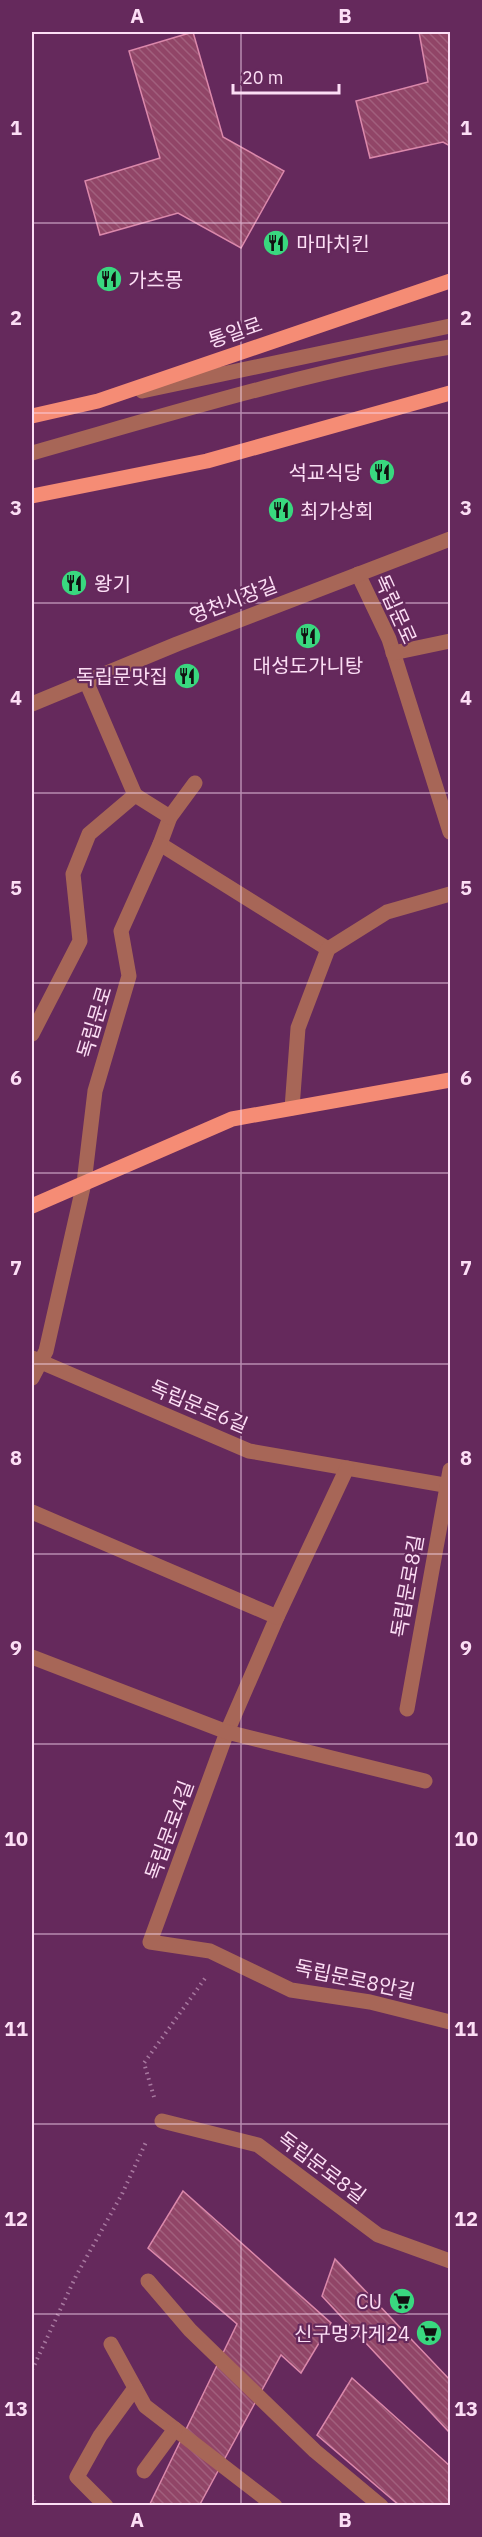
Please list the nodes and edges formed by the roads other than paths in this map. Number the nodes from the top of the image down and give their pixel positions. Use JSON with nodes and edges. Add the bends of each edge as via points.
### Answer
{"nodes":[{"id":1,"x":450,"y":281,"type":"edge"},
{"id":2,"x":450,"y":326,"type":"edge"},
{"id":3,"x":450,"y":346,"type":"edge"},
{"id":4,"x":450,"y":393,"type":"edge"},
{"id":5,"x":98,"y":401,"type":"junction"},
{"id":6,"x":32,"y":416,"type":"edge"},
{"id":7,"x":32,"y":453,"type":"edge"},
{"id":8,"x":32,"y":496,"type":"edge"},
{"id":9,"x":450,"y":539,"type":"edge"},
{"id":10,"x":358,"y":574,"type":"junction"},
{"id":11,"x":450,"y":641,"type":"edge"},
{"id":12,"x":393,"y":653,"type":"junction"},
{"id":13,"x":86,"y":681,"type":"junction"},
{"id":14,"x":32,"y":704,"type":"edge"},
{"id":15,"x":195,"y":783,"type":"dead end"},
{"id":16,"x":135,"y":795,"type":"junction"},
{"id":17,"x":170,"y":817,"type":"junction"},
{"id":18,"x":450,"y":832,"type":"edge"},
{"id":19,"x":160,"y":844,"type":"junction"},
{"id":20,"x":450,"y":894,"type":"edge"},
{"id":21,"x":328,"y":949,"type":"junction"},
{"id":22,"x":32,"y":1034,"type":"edge"},
{"id":23,"x":450,"y":1080,"type":"edge"},
{"id":24,"x":292,"y":1108,"type":"junction"},
{"id":25,"x":84,"y":1183,"type":"junction"},
{"id":26,"x":32,"y":1206,"type":"edge"},
{"id":27,"x":36,"y":1359,"type":"edge"},
{"id":28,"x":32,"y":1378,"type":"edge"},
{"id":29,"x":347,"y":1468,"type":"junction"},
{"id":30,"x":450,"y":1470,"type":"edge"},
{"id":31,"x":449,"y":1486,"type":"edge"},
{"id":32,"x":32,"y":1512,"type":"edge"},
{"id":33,"x":277,"y":1617,"type":"junction"},
{"id":34,"x":32,"y":1657,"type":"edge"},
{"id":35,"x":406,"y":1709,"type":"dead end"},
{"id":36,"x":227,"y":1732,"type":"junction"},
{"id":37,"x":425,"y":1781,"type":"dead end"},
{"id":38,"x":150,"y":1942,"type":"joint"},
{"id":39,"x":450,"y":2022,"type":"edge"},
{"id":40,"x":162,"y":2121,"type":"road end"},
{"id":41,"x":450,"y":2261,"type":"edge"},
{"id":42,"x":148,"y":2281,"type":"dead end"},
{"id":43,"x":111,"y":2344,"type":"dead end"},
{"id":44,"x":135,"y":2388,"type":"junction"},
{"id":45,"x":175,"y":2429,"type":"junction"},
{"id":46,"x":144,"y":2471,"type":"dead end"},
{"id":47,"x":105,"y":2505,"type":"edge"},
{"id":48,"x":275,"y":2505,"type":"edge"},
{"id":49,"x":381,"y":2505,"type":"edge"}],
"edges":[{"from":1,"to":5,"type":"main road","name":"통일로"},
{"from":2,"to":5,"type":"street"},
{"from":3,"to":7,"type":"street","via":[[250,392]]},
{"from":4,"to":8,"type":"main road","via":[[207,461]]},
{"from":5,"to":6,"type":"main road","name":"통일로"},
{"from":9,"to":10,"type":"street","name":"영천시장길"},
{"from":10,"to":12,"type":"street","name":"독립문로"},
{"from":10,"to":13,"type":"street","name":"영천시장길"},
{"from":11,"to":12,"type":"street"},
{"from":12,"to":18,"type":"street","name":"독립문로"},
{"from":13,"to":14,"type":"street","name":"영천시장길"},
{"from":13,"to":16,"type":"street"},
{"from":15,"to":17,"type":"street","name":"독립문로"},
{"from":16,"to":17,"type":"street"},
{"from":16,"to":22,"type":"street","via":[[89,834],[73,874],[80,941]]},
{"from":17,"to":19,"type":"street","name":"독립문로"},
{"from":19,"to":21,"type":"street"},
{"from":19,"to":25,"type":"street","name":"독립문로","via":[[121,931],[129,976],[95,1091]]},
{"from":20,"to":21,"type":"street","via":[[387,912]]},
{"from":21,"to":24,"type":"street","via":[[298,1028]]},
{"from":23,"to":24,"type":"main road"},
{"from":24,"to":25,"type":"main road","via":[[232,1119]]},
{"from":25,"to":26,"type":"main road"},
{"from":25,"to":27,"type":"street","via":[[46,1351]]},
{"from":27,"to":28,"type":"street"},
{"from":27,"to":29,"type":"street","name":"독립문로6길","via":[[249,1451]]},
{"from":29,"to":31,"type":"street","name":"독립문로6길"},
{"from":29,"to":33,"type":"street"},
{"from":30,"to":31,"type":"street","name":"독립문로8길"},
{"from":31,"to":35,"type":"street","name":"독립문로8길"},
{"from":32,"to":33,"type":"street"},
{"from":33,"to":36,"type":"street"},
{"from":34,"to":36,"type":"street"},
{"from":36,"to":37,"type":"street"},
{"from":36,"to":38,"type":"street","name":"독립문로4길"},
{"from":38,"to":39,"type":"street","name":"독립문로8안길","via":[[210,1951],[291,1990],[370,2002]]},
{"from":40,"to":41,"type":"street","name":"독립문로8길","via":[[258,2145],[378,2235]]},
{"from":42,"to":49,"type":"street","via":[[190,2330],[315,2451]]},
{"from":43,"to":44,"type":"street"},
{"from":44,"to":45,"type":"street","via":[[145,2406]]},
{"from":44,"to":47,"type":"street","via":[[100,2436],[77,2477]]},
{"from":45,"to":46,"type":"street"},
{"from":45,"to":48,"type":"street"}]}
